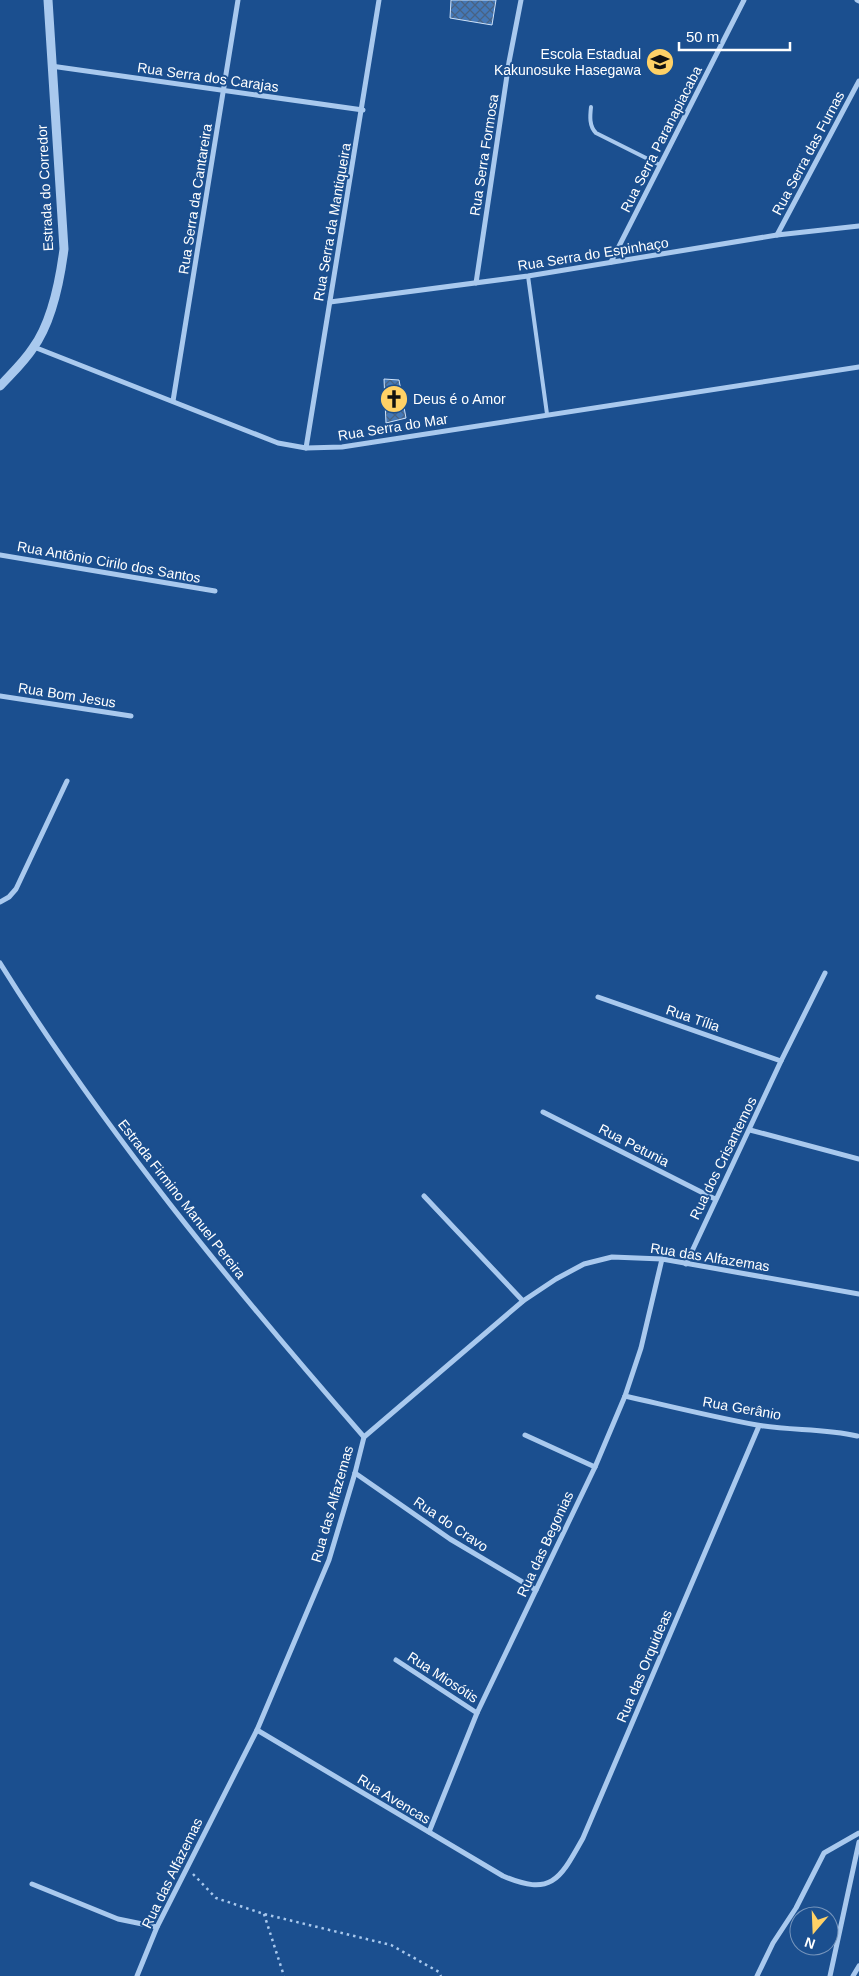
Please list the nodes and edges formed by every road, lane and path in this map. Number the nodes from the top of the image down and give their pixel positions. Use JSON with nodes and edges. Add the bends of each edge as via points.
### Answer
{"nodes":[{"id":1,"x":48,"y":0,"type":"edge"},
{"id":2,"x":238,"y":0,"type":"edge"},
{"id":3,"x":379,"y":0,"type":"edge"},
{"id":4,"x":521,"y":0,"type":"edge"},
{"id":5,"x":744,"y":0,"type":"edge"},
{"id":6,"x":51,"y":66,"type":"junction"},
{"id":7,"x":859,"y":81,"type":"edge"},
{"id":8,"x":224,"y":91,"type":"junction"},
{"id":9,"x":591,"y":107,"type":"dead end"},
{"id":10,"x":363,"y":110,"type":"junction"},
{"id":11,"x":660,"y":165,"type":"junction"},
{"id":12,"x":859,"y":226,"type":"edge"},
{"id":13,"x":777,"y":235,"type":"junction"},
{"id":14,"x":611,"y":262,"type":"junction"},
{"id":15,"x":528,"y":276,"type":"junction"},
{"id":16,"x":476,"y":283,"type":"junction"},
{"id":17,"x":330,"y":302,"type":"junction"},
{"id":18,"x":34,"y":347,"type":"junction"},
{"id":19,"x":859,"y":367,"type":"edge"},
{"id":20,"x":0,"y":386,"type":"edge"},
{"id":21,"x":173,"y":401,"type":"junction"},
{"id":22,"x":547,"y":414,"type":"junction"},
{"id":23,"x":306,"y":448,"type":"junction"},
{"id":24,"x":0,"y":555,"type":"edge"},
{"id":25,"x":215,"y":591,"type":"dead end"},
{"id":26,"x":0,"y":696,"type":"edge"},
{"id":27,"x":130,"y":716,"type":"dead end"},
{"id":28,"x":67,"y":781,"type":"dead end"},
{"id":29,"x":0,"y":902,"type":"edge"},
{"id":30,"x":0,"y":963,"type":"edge"},
{"id":31,"x":825,"y":973,"type":"dead end"},
{"id":32,"x":598,"y":997,"type":"dead end"},
{"id":33,"x":781,"y":1061,"type":"junction"},
{"id":34,"x":543,"y":1112,"type":"dead end"},
{"id":35,"x":750,"y":1130,"type":"junction"},
{"id":36,"x":859,"y":1159,"type":"edge"},
{"id":37,"x":424,"y":1196,"type":"dead end"},
{"id":38,"x":715,"y":1199,"type":"junction"},
{"id":39,"x":662,"y":1259,"type":"junction"},
{"id":40,"x":686,"y":1264,"type":"junction"},
{"id":41,"x":859,"y":1294,"type":"edge"},
{"id":42,"x":522,"y":1301,"type":"junction"},
{"id":43,"x":625,"y":1396,"type":"junction"},
{"id":44,"x":759,"y":1426,"type":"junction"},
{"id":45,"x":525,"y":1435,"type":"dead end"},
{"id":46,"x":857,"y":1436,"type":"dead end"},
{"id":47,"x":364,"y":1437,"type":"junction"},
{"id":48,"x":595,"y":1467,"type":"junction"},
{"id":49,"x":355,"y":1473,"type":"junction"},
{"id":50,"x":536,"y":1590,"type":"junction"},
{"id":51,"x":396,"y":1660,"type":"dead end"},
{"id":52,"x":478,"y":1713,"type":"junction"},
{"id":53,"x":257,"y":1730,"type":"junction"},
{"id":54,"x":429,"y":1832,"type":"junction"},
{"id":55,"x":859,"y":1834,"type":"edge"},
{"id":56,"x":859,"y":1842,"type":"edge"},
{"id":57,"x":187,"y":1868,"type":"junction"},
{"id":58,"x":32,"y":1884,"type":"dead end"},
{"id":59,"x":522,"y":1884,"type":"joint"},
{"id":60,"x":264,"y":1914,"type":"junction"},
{"id":61,"x":157,"y":1927,"type":"junction"},
{"id":62,"x":859,"y":1966,"type":"edge"},
{"id":63,"x":137,"y":1976,"type":"edge"},
{"id":64,"x":284,"y":1976,"type":"edge"},
{"id":65,"x":441,"y":1976,"type":"edge"},
{"id":66,"x":757,"y":1976,"type":"edge"},
{"id":67,"x":830,"y":1976,"type":"edge"},
{"id":68,"x":853,"y":1976,"type":"edge"}],
"edges":[{"from":1,"to":6,"type":"street","name":"Estrada do Corredor"},
{"from":2,"to":8,"type":"street","name":"Rua Serra da Cantareira"},
{"from":3,"to":10,"type":"street","name":"Rua Serra da Mantiqueira"},
{"from":4,"to":16,"type":"street","name":"Rua Serra Formosa"},
{"from":5,"to":11,"type":"street","name":"Rua Serra Paranapiacaba"},
{"from":6,"to":8,"type":"street","name":"Rua Serra dos Carajas"},
{"from":6,"to":18,"type":"street","name":"Estrada do Corredor","via":[[64,248],[53,303]]},
{"from":7,"to":13,"type":"street","name":"Rua Serra das Furnas"},
{"from":8,"to":10,"type":"street","name":"Rua Serra dos Carajas"},
{"from":8,"to":21,"type":"street","name":"Rua Serra da Cantareira"},
{"from":9,"to":11,"type":"lane","via":[[590,119],[596,133]]},
{"from":10,"to":17,"type":"street","name":"Rua Serra da Mantiqueira"},
{"from":11,"to":14,"type":"street","name":"Rua Serra Paranapiacaba"},
{"from":12,"to":13,"type":"street","name":"Rua Serra do Espinhaço"},
{"from":13,"to":14,"type":"street","name":"Rua Serra do Espinhaço"},
{"from":14,"to":15,"type":"street","name":"Rua Serra do Espinhaço"},
{"from":15,"to":16,"type":"street","name":"Rua Serra do Espinhaço"},
{"from":15,"to":22,"type":"lane"},
{"from":16,"to":17,"type":"street","name":"Rua Serra do Espinhaço"},
{"from":17,"to":23,"type":"street","name":"Rua Serra da Mantiqueira"},
{"from":18,"to":20,"type":"street","name":"Estrada do Corredor"},
{"from":18,"to":21,"type":"street","name":"Rua Serra do Mar"},
{"from":19,"to":22,"type":"street","name":"Rua Serra do Mar"},
{"from":21,"to":23,"type":"street","name":"Rua Serra do Mar","via":[[278,443]]},
{"from":22,"to":23,"type":"street","name":"Rua Serra do Mar","via":[[342,447]]},
{"from":24,"to":25,"type":"street","name":"Rua Antônio Cirilo dos Santos"},
{"from":26,"to":27,"type":"street","name":"Rua Bom Jesus"},
{"from":28,"to":29,"type":"street","via":[[16,889]]},
{"from":30,"to":47,"type":"street","name":"Estrada Firmino Manuel Pereira","via":[[110,1127],[263,1321]]},
{"from":31,"to":33,"type":"street","name":"Rua dos Crisantemos"},
{"from":32,"to":33,"type":"street","name":"Rua Tília"},
{"from":33,"to":35,"type":"street","name":"Rua dos Crisantemos"},
{"from":34,"to":38,"type":"street","name":"Rua Petunia"},
{"from":35,"to":36,"type":"street"},
{"from":35,"to":38,"type":"street","name":"Rua dos Crisantemos"},
{"from":37,"to":42,"type":"street"},
{"from":38,"to":40,"type":"street","name":"Rua dos Crisantemos"},
{"from":39,"to":40,"type":"street","name":"Rua das Alfazemas"},
{"from":39,"to":42,"type":"street","name":"Rua das Alfazemas","via":[[612,1257],[584,1264]]},
{"from":39,"to":43,"type":"street","name":"Rua das Begonias","via":[[641,1348]]},
{"from":40,"to":41,"type":"street","name":"Rua das Alfazemas"},
{"from":42,"to":47,"type":"street","name":"Rua das Alfazemas"},
{"from":43,"to":44,"type":"street","name":"Rua Gerânio"},
{"from":43,"to":48,"type":"street","name":"Rua das Begonias"},
{"from":44,"to":46,"type":"street","name":"Rua Gerânio","via":[[816,1429]]},
{"from":44,"to":59,"type":"street","name":"Rua das Orquideas","via":[[583,1838],[566,1868],[553,1881],[537,1886]]},
{"from":45,"to":48,"type":"street"},
{"from":47,"to":49,"type":"street","name":"Rua das Alfazemas"},
{"from":48,"to":50,"type":"street","name":"Rua das Begonias"},
{"from":49,"to":50,"type":"street","name":"Rua do Cravo","via":[[450,1539]]},
{"from":49,"to":53,"type":"street","name":"Rua das Alfazemas","via":[[329,1560]]},
{"from":50,"to":52,"type":"street","name":"Rua das Begonias"},
{"from":51,"to":52,"type":"street","name":"Rua Miosótis"},
{"from":52,"to":54,"type":"street","name":"Rua das Begonias"},
{"from":53,"to":54,"type":"street","name":"Rua Avencas"},
{"from":53,"to":57,"type":"street","name":"Rua das Alfazemas"},
{"from":54,"to":59,"type":"street","name":"Rua Avencas"},
{"from":55,"to":66,"type":"street","via":[[824,1853]]},
{"from":56,"to":67,"type":"street"},
{"from":57,"to":60,"type":"path","via":[[216,1898]]},
{"from":57,"to":61,"type":"street","name":"Rua das Alfazemas"},
{"from":58,"to":61,"type":"street","via":[[118,1919]]},
{"from":60,"to":64,"type":"path"},
{"from":60,"to":65,"type":"path","via":[[391,1945]]},
{"from":61,"to":63,"type":"street","name":"Rua das Alfazemas"},
{"from":62,"to":68,"type":"street"}]}
